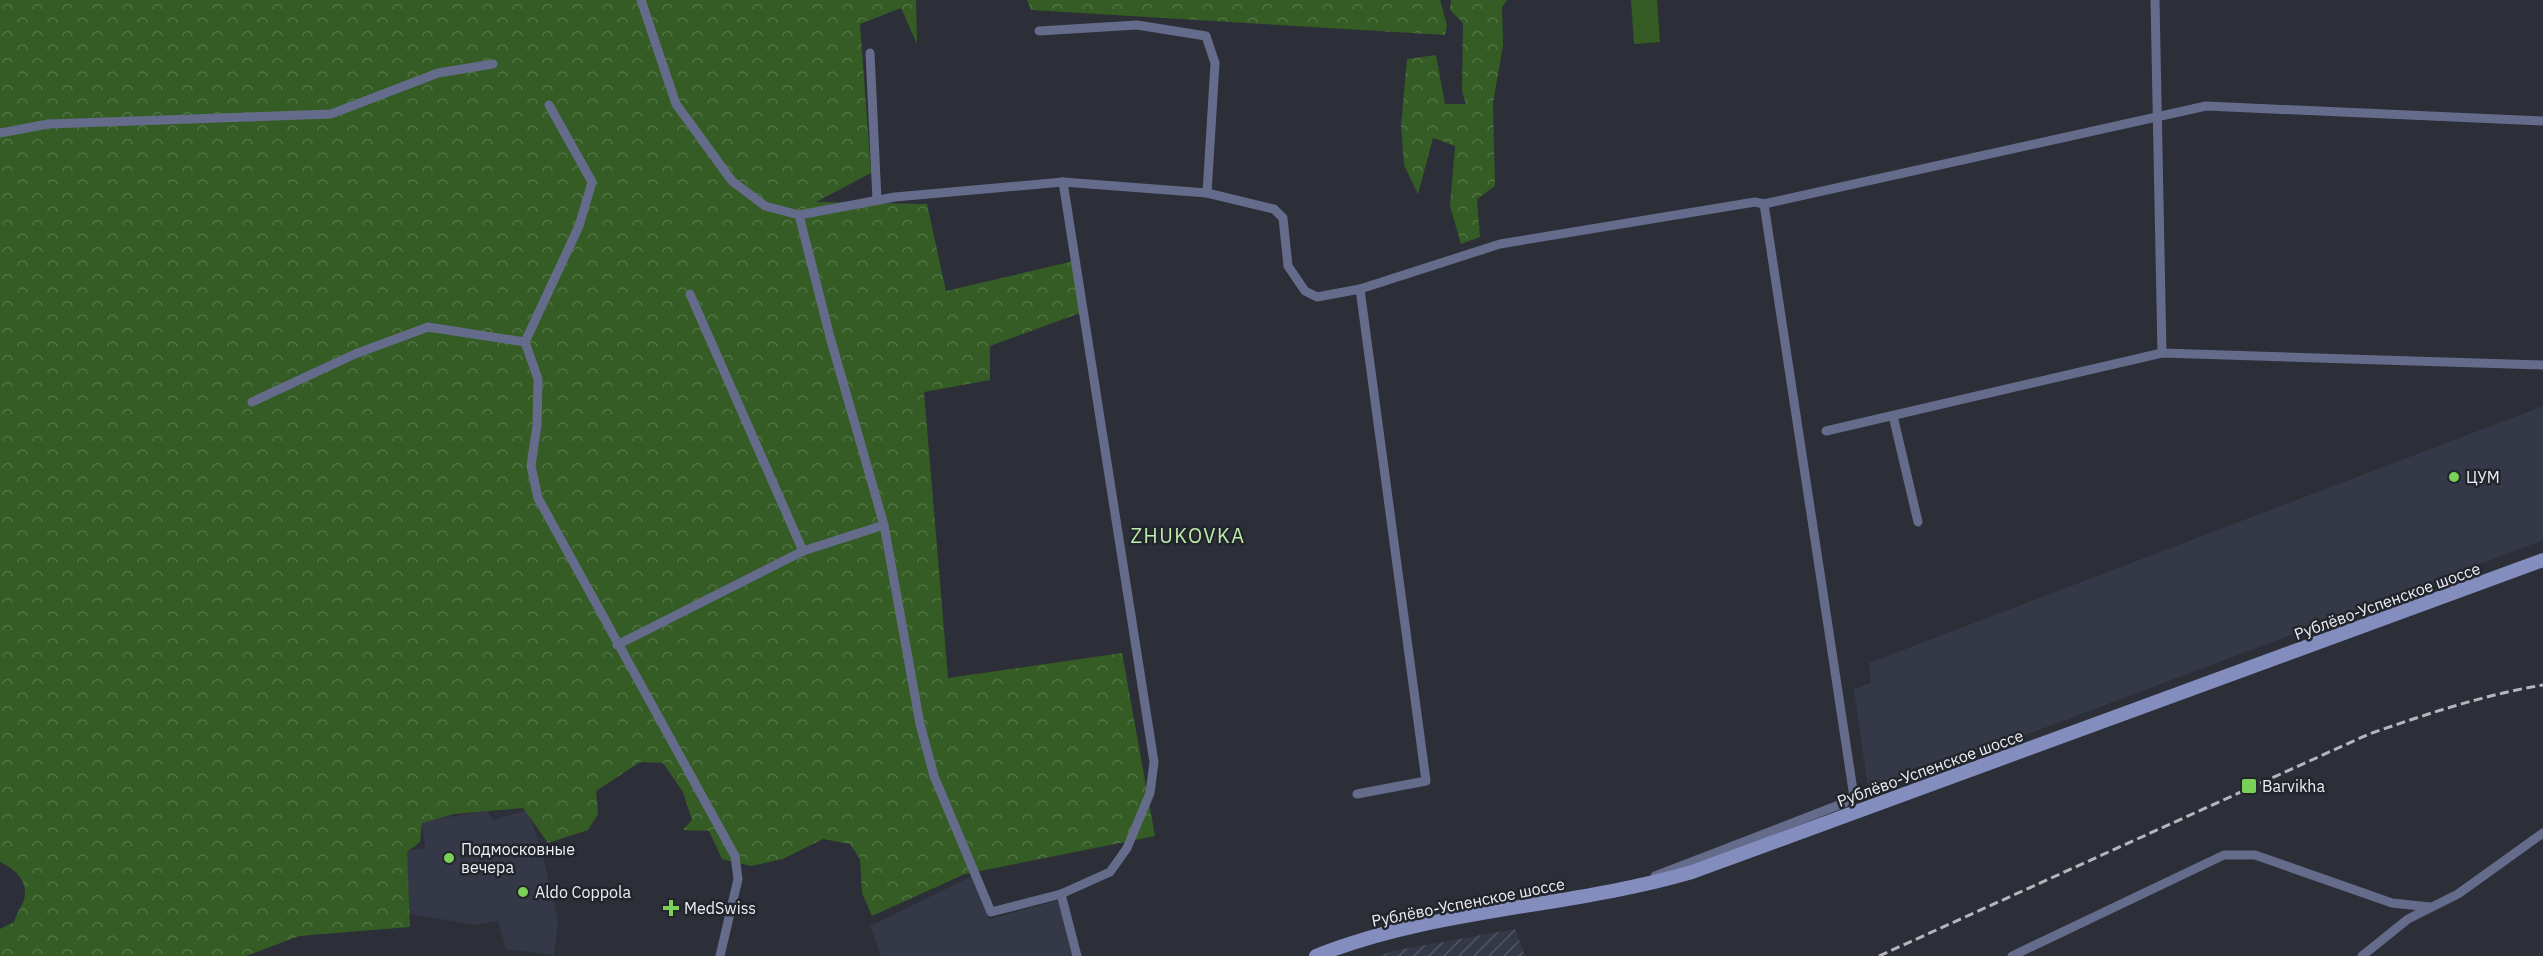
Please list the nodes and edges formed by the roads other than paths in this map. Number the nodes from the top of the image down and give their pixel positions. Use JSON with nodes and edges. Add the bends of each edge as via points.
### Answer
{"nodes":[{"id":1,"x":641,"y":0,"type":"edge"},
{"id":2,"x":2155,"y":0,"type":"edge"},
{"id":3,"x":1039,"y":31,"type":"dead end"},
{"id":4,"x":870,"y":53,"type":"dead end"},
{"id":5,"x":493,"y":64,"type":"dead end"},
{"id":6,"x":549,"y":105,"type":"dead end"},
{"id":7,"x":2157,"y":116,"type":"junction"},
{"id":8,"x":2543,"y":121,"type":"edge"},
{"id":9,"x":0,"y":133,"type":"edge"},
{"id":10,"x":1063,"y":182,"type":"junction"},
{"id":11,"x":1207,"y":193,"type":"junction"},
{"id":12,"x":877,"y":200,"type":"junction"},
{"id":13,"x":1764,"y":204,"type":"junction"},
{"id":14,"x":799,"y":215,"type":"junction"},
{"id":15,"x":1360,"y":289,"type":"junction"},
{"id":16,"x":690,"y":294,"type":"dead end"},
{"id":17,"x":525,"y":342,"type":"junction"},
{"id":18,"x":2162,"y":353,"type":"junction"},
{"id":19,"x":2543,"y":365,"type":"edge"},
{"id":20,"x":252,"y":402,"type":"dead end"},
{"id":21,"x":1893,"y":416,"type":"junction"},
{"id":22,"x":1826,"y":430,"type":"dead end"},
{"id":23,"x":1918,"y":522,"type":"dead end"},
{"id":24,"x":884,"y":525,"type":"junction"},
{"id":25,"x":803,"y":551,"type":"junction"},
{"id":26,"x":2543,"y":560,"type":"edge"},
{"id":27,"x":617,"y":645,"type":"junction"},
{"id":28,"x":1357,"y":794,"type":"dead end"},
{"id":29,"x":2543,"y":834,"type":"edge"},
{"id":30,"x":1613,"y":892,"type":"junction"},
{"id":31,"x":1061,"y":894,"type":"junction"},
{"id":32,"x":2430,"y":908,"type":"junction"},
{"id":33,"x":720,"y":956,"type":"edge"},
{"id":34,"x":1077,"y":956,"type":"edge"},
{"id":35,"x":1316,"y":956,"type":"edge"},
{"id":36,"x":2012,"y":956,"type":"edge"},
{"id":37,"x":2362,"y":956,"type":"edge"}],
"edges":[{"from":1,"to":14,"type":"street","via":[[676,104],[732,181],[765,206]]},
{"from":2,"to":7,"type":"street"},
{"from":3,"to":11,"type":"street","via":[[1137,25],[1206,36],[1215,63]]},
{"from":4,"to":12,"type":"street"},
{"from":5,"to":9,"type":"street","via":[[438,73],[331,114],[48,124]]},
{"from":6,"to":17,"type":"street","via":[[592,182],[579,226]]},
{"from":7,"to":8,"type":"street","via":[[2206,106]]},
{"from":7,"to":13,"type":"street"},
{"from":7,"to":18,"type":"street"},
{"from":10,"to":11,"type":"street"},
{"from":10,"to":12,"type":"street"},
{"from":10,"to":31,"type":"street","via":[[1154,762],[1150,793],[1127,849],[1110,873]]},
{"from":11,"to":15,"type":"street","via":[[1274,209],[1282,218],[1288,266],[1305,291],[1317,297]]},
{"from":12,"to":14,"type":"street"},
{"from":13,"to":15,"type":"street","via":[[1755,202],[1500,243]]},
{"from":13,"to":30,"type":"street","via":[[1854,797]]},
{"from":14,"to":24,"type":"street"},
{"from":15,"to":28,"type":"street","via":[[1426,780]]},
{"from":16,"to":25,"type":"street"},
{"from":17,"to":20,"type":"street","via":[[428,327],[355,354]]},
{"from":17,"to":27,"type":"street","via":[[538,379],[531,466],[538,498]]},
{"from":18,"to":19,"type":"street"},
{"from":18,"to":21,"type":"street"},
{"from":21,"to":22,"type":"street"},
{"from":21,"to":23,"type":"street"},
{"from":24,"to":25,"type":"street"},
{"from":24,"to":31,"type":"street","via":[[934,776],[991,912]]},
{"from":25,"to":27,"type":"street"},
{"from":26,"to":30,"type":"main road","name":"Рублёво-Успенское шоссе","via":[[1717,864]]},
{"from":27,"to":33,"type":"street","via":[[735,856],[738,879]]},
{"from":29,"to":32,"type":"street","via":[[2458,894]]},
{"from":30,"to":35,"type":"main road","name":"Рублёво-Успенское шоссе","via":[[1384,932]]},
{"from":31,"to":34,"type":"street"},
{"from":32,"to":36,"type":"street","via":[[2392,903],[2255,855],[2224,855]]},
{"from":32,"to":37,"type":"street","via":[[2408,919]]}]}
